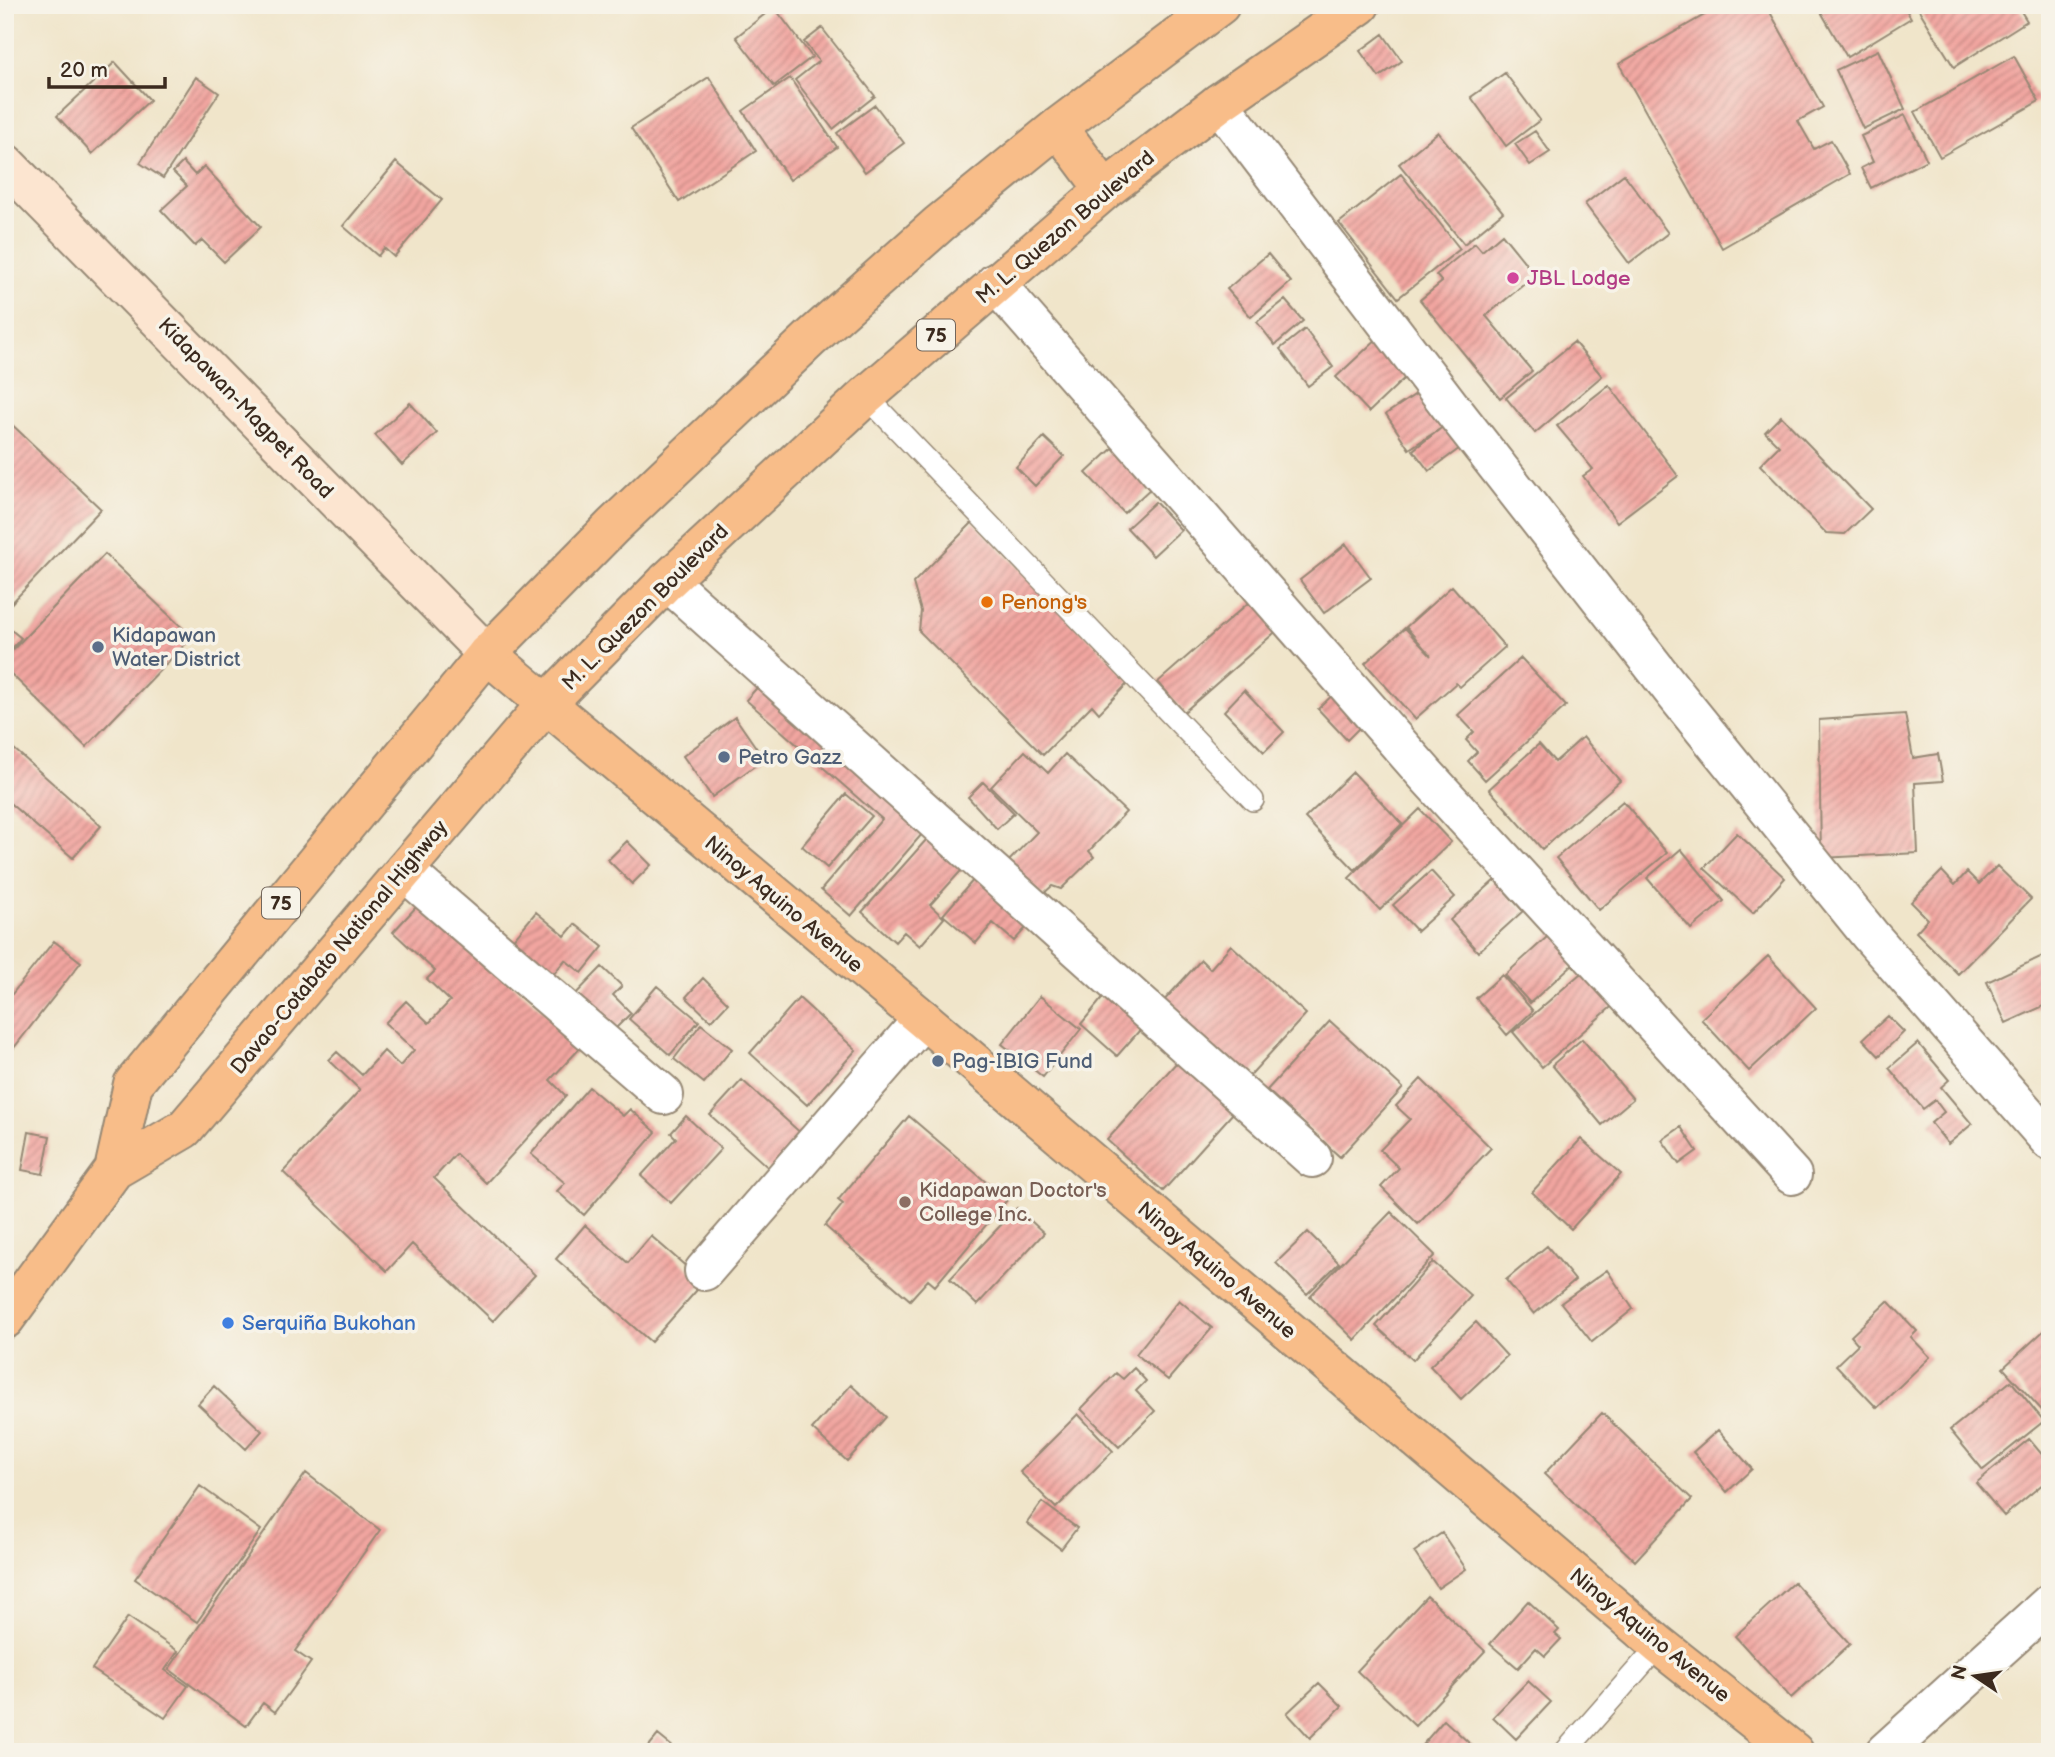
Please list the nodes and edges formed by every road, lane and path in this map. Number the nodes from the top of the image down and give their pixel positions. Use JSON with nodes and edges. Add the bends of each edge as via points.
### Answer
{"nodes":[{"id":1,"x":1220,"y":5,"type":"edge"},
{"id":2,"x":1360,"y":5,"type":"edge"},
{"id":3,"x":1220,"y":103,"type":"junction"},
{"id":4,"x":1058,"y":127,"type":"junction"},
{"id":5,"x":5,"y":163,"type":"edge"},
{"id":6,"x":1104,"y":190,"type":"junction"},
{"id":7,"x":995,"y":283,"type":"junction"},
{"id":8,"x":866,"y":396,"type":"junction"},
{"id":9,"x":667,"y":581,"type":"junction"},
{"id":10,"x":487,"y":654,"type":"junction"},
{"id":11,"x":546,"y":704,"type":"junction"},
{"id":12,"x":1252,"y":800,"type":"dead end"},
{"id":13,"x":404,"y":871,"type":"junction"},
{"id":14,"x":923,"y":1019,"type":"junction"},
{"id":15,"x":664,"y":1095,"type":"dead end"},
{"id":16,"x":2050,"y":1141,"type":"edge"},
{"id":17,"x":1312,"y":1158,"type":"dead end"},
{"id":18,"x":114,"y":1170,"type":"junction"},
{"id":19,"x":1792,"y":1175,"type":"dead end"},
{"id":20,"x":704,"y":1271,"type":"dead end"},
{"id":21,"x":5,"y":1319,"type":"edge"},
{"id":22,"x":2050,"y":1603,"type":"edge"},
{"id":23,"x":1659,"y":1645,"type":"junction"},
{"id":24,"x":1565,"y":1752,"type":"edge"},
{"id":25,"x":1794,"y":1752,"type":"edge"},
{"id":26,"x":1885,"y":1752,"type":"edge"}],
"edges":[{"from":1,"to":4,"type":"main road","number":"75"},
{"from":2,"to":3,"type":"main road","name":"M. L. Quezon Boulevard","number":"75"},
{"from":3,"to":6,"type":"main road","name":"M. L. Quezon Boulevard","number":"75"},
{"from":3,"to":16,"type":"street","via":[[1676,695],[1870,935]]},
{"from":4,"to":6,"type":"main road"},
{"from":4,"to":10,"type":"main road","number":"75","via":[[939,224],[811,338],[613,526]]},
{"from":5,"to":10,"type":"main road","name":"Kidapawan-Magpet Road"},
{"from":6,"to":7,"type":"main road","name":"M. L. Quezon Boulevard","number":"75"},
{"from":7,"to":8,"type":"main road","name":"M. L. Quezon Boulevard","number":"75"},
{"from":7,"to":19,"type":"street","via":[[1426,775]]},
{"from":8,"to":9,"type":"main road","name":"M. L. Quezon Boulevard","number":"75"},
{"from":8,"to":12,"type":"lane"},
{"from":9,"to":11,"type":"main road","name":"M. L. Quezon Boulevard","number":"75"},
{"from":9,"to":17,"type":"street"},
{"from":10,"to":11,"type":"main road","name":"Ninoy Aquino Avenue"},
{"from":10,"to":18,"type":"main road","name":"Davao-Cotabato National Highway","number":"75","via":[[133,1084]]},
{"from":11,"to":13,"type":"main road","name":"Davao-Cotabato National Highway","number":"75"},
{"from":11,"to":14,"type":"main road","name":"Ninoy Aquino Avenue"},
{"from":13,"to":15,"type":"street"},
{"from":13,"to":18,"type":"main road","name":"Davao-Cotabato National Highway","number":"75","via":[[184,1129]]},
{"from":14,"to":20,"type":"street"},
{"from":14,"to":23,"type":"main road","name":"Ninoy Aquino Avenue"},
{"from":18,"to":21,"type":"main road","name":"Davao-Cotabato National Highway","number":"75"},
{"from":22,"to":26,"type":"street"},
{"from":23,"to":24,"type":"lane"},
{"from":23,"to":25,"type":"main road","name":"Ninoy Aquino Avenue"}]}
